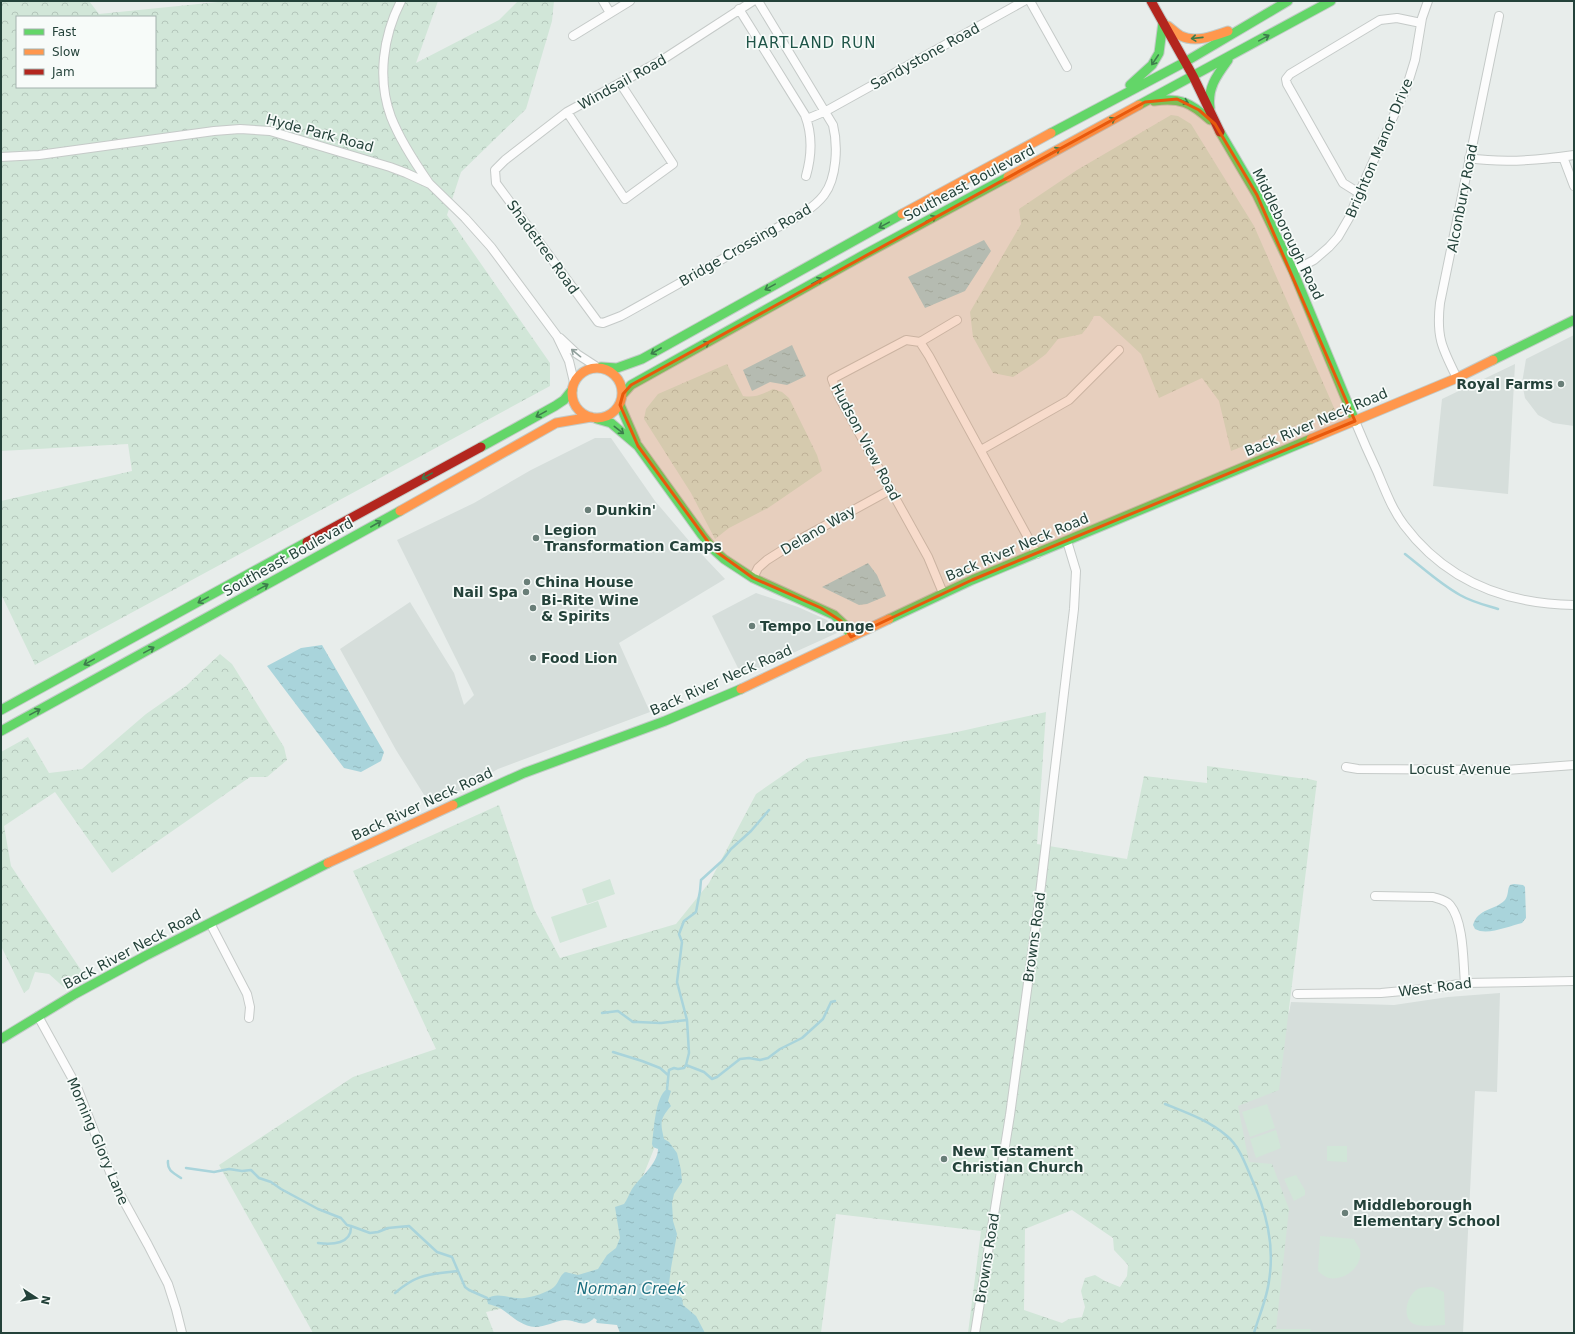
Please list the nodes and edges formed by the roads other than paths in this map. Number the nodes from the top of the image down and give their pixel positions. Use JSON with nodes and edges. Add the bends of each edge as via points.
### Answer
{"nodes":[{"id":1,"x":401,"y":1,"type":"edge"},
{"id":2,"x":604,"y":1,"type":"edge"},
{"id":3,"x":630,"y":1,"type":"edge"},
{"id":4,"x":753,"y":1,"type":"edge"},
{"id":5,"x":758,"y":1,"type":"edge"},
{"id":6,"x":1024,"y":1,"type":"edge"},
{"id":7,"x":1030,"y":1,"type":"edge"},
{"id":8,"x":1152,"y":1,"type":"edge"},
{"id":9,"x":1288,"y":1,"type":"edge"},
{"id":10,"x":1331,"y":1,"type":"edge"},
{"id":11,"x":1428,"y":1,"type":"edge"},
{"id":12,"x":739,"y":9,"type":"junction"},
{"id":13,"x":610,"y":13,"type":"junction"},
{"id":14,"x":1499,"y":16,"type":"dead end"},
{"id":15,"x":1163,"y":22,"type":"junction"},
{"id":16,"x":1421,"y":23,"type":"junction"},
{"id":17,"x":1248,"y":25,"type":"junction"},
{"id":18,"x":574,"y":36,"type":"dead end"},
{"id":19,"x":1230,"y":57,"type":"junction"},
{"id":20,"x":1185,"y":62,"type":"junction"},
{"id":21,"x":1067,"y":67,"type":"dead end"},
{"id":22,"x":1193,"y":76,"type":"junction"},
{"id":23,"x":620,"y":83,"type":"junction"},
{"id":24,"x":1118,"y":96,"type":"junction"},
{"id":25,"x":1145,"y":102,"type":"junction"},
{"id":26,"x":826,"y":111,"type":"junction"},
{"id":27,"x":567,"y":112,"type":"junction"},
{"id":28,"x":807,"y":119,"type":"junction"},
{"id":29,"x":1215,"y":124,"type":"junction"},
{"id":30,"x":1574,"y":155,"type":"edge"},
{"id":31,"x":1,"y":157,"type":"edge"},
{"id":32,"x":1563,"y":157,"type":"junction"},
{"id":33,"x":1470,"y":158,"type":"junction"},
{"id":34,"x":495,"y":170,"type":"joint"},
{"id":35,"x":806,"y":176,"type":"dead end"},
{"id":36,"x":430,"y":184,"type":"junction"},
{"id":37,"x":1574,"y":186,"type":"edge"},
{"id":38,"x":1359,"y":193,"type":"junction"},
{"id":39,"x":1293,"y":271,"type":"junction"},
{"id":40,"x":957,"y":320,"type":"dead end"},
{"id":41,"x":1574,"y":320,"type":"edge"},
{"id":42,"x":598,"y":322,"type":"joint"},
{"id":43,"x":557,"y":336,"type":"junction"},
{"id":44,"x":920,"y":342,"type":"junction"},
{"id":45,"x":1118,"y":350,"type":"dead end"},
{"id":46,"x":599,"y":367,"type":"junction"},
{"id":47,"x":1457,"y":378,"type":"junction"},
{"id":48,"x":573,"y":386,"type":"junction"},
{"id":49,"x":623,"y":394,"type":"junction"},
{"id":50,"x":620,"y":405,"type":"junction"},
{"id":51,"x":594,"y":418,"type":"junction"},
{"id":52,"x":1356,"y":421,"type":"junction"},
{"id":53,"x":638,"y":446,"type":"junction"},
{"id":54,"x":981,"y":450,"type":"junction"},
{"id":55,"x":890,"y":490,"type":"junction"},
{"id":56,"x":1067,"y":541,"type":"junction"},
{"id":57,"x":1037,"y":554,"type":"junction"},
{"id":58,"x":753,"y":578,"type":"junction"},
{"id":59,"x":943,"y":593,"type":"junction"},
{"id":60,"x":1574,"y":605,"type":"edge"},
{"id":61,"x":851,"y":637,"type":"junction"},
{"id":62,"x":1,"y":710,"type":"edge"},
{"id":63,"x":1,"y":731,"type":"edge"},
{"id":64,"x":1574,"y":765,"type":"edge"},
{"id":65,"x":1346,"y":768,"type":"dead end"},
{"id":66,"x":1375,"y":896,"type":"dead end"},
{"id":67,"x":210,"y":923,"type":"junction"},
{"id":68,"x":1574,"y":981,"type":"edge"},
{"id":69,"x":1465,"y":983,"type":"junction"},
{"id":70,"x":1297,"y":994,"type":"dead end"},
{"id":71,"x":38,"y":1016,"type":"junction"},
{"id":72,"x":249,"y":1018,"type":"dead end"},
{"id":73,"x":1,"y":1039,"type":"edge"},
{"id":74,"x":182,"y":1333,"type":"edge"},
{"id":75,"x":975,"y":1333,"type":"edge"}],
"edges":[{"from":1,"to":36,"type":"street","via":[[386,46],[384,84],[391,117]]},
{"from":2,"to":13,"type":"street"},
{"from":3,"to":13,"type":"street"},
{"from":4,"to":12,"type":"street","name":"Windsail Road"},
{"from":5,"to":26,"type":"street","name":"Bridge Crossing Road"},
{"from":6,"to":26,"type":"street","name":"Sandystone Road"},
{"from":7,"to":21,"type":"street"},
{"from":8,"to":15,"type":"main road","name":"Middleborough Road"},
{"from":9,"to":17,"type":"main road","name":"Southeast Boulevard"},
{"from":19,"to":10,"type":"main road","name":"Southeast Boulevard","one_way":true},
{"from":11,"to":16,"type":"street","name":"Brighton Manor Drive"},
{"from":12,"to":23,"type":"street","name":"Windsail Road","via":[[662,60]]},
{"from":12,"to":28,"type":"street"},
{"from":13,"to":18,"type":"street"},
{"from":14,"to":33,"type":"street","name":"Alconbury Road"},
{"from":17,"to":15,"type":"main road","one_way":true,"via":[[1212,36],[1189,39]]},
{"from":15,"to":20,"type":"main road","name":"Middleborough Road"},
{"from":15,"to":24,"type":"main road","one_way":true,"via":[[1159,53],[1152,65]]},
{"from":16,"to":38,"type":"street","name":"Brighton Manor Drive","via":[[1415,60],[1406,86]]},
{"from":16,"to":38,"type":"street","via":[[1397,18],[1380,20],[1290,74],[1286,79],[1343,183]]},
{"from":17,"to":20,"type":"main road","name":"Southeast Boulevard"},
{"from":19,"to":22,"type":"main road","name":"Southeast Boulevard"},
{"from":19,"to":29,"type":"main road","via":[[1212,82],[1209,103]]},
{"from":20,"to":22,"type":"main road","name":"Middleborough Road"},
{"from":20,"to":24,"type":"main road","name":"Southeast Boulevard"},
{"from":22,"to":25,"type":"main road","name":"Southeast Boulevard"},
{"from":22,"to":29,"type":"main road","name":"Middleborough Road"},
{"from":23,"to":27,"type":"street","name":"Windsail Road"},
{"from":23,"to":27,"type":"street","via":[[673,164],[624,199]]},
{"from":24,"to":46,"type":"main road","name":"Southeast Boulevard","one_way":true,"via":[[642,359],[617,368]]},
{"from":25,"to":29,"type":"main road","one_way":true,"via":[[1168,98],[1186,101]]},
{"from":49,"to":25,"type":"main road","name":"Southeast Boulevard","one_way":true,"via":[[631,384]]},
{"from":26,"to":28,"type":"street","name":"Sandystone Road"},
{"from":26,"to":42,"type":"street","name":"Bridge Crossing Road","via":[[833,125],[836,153],[831,181],[820,201],[662,293],[610,321],[603,324]]},
{"from":27,"to":34,"type":"street","name":"Windsail Road"},
{"from":28,"to":35,"type":"street","via":[[812,147]]},
{"from":29,"to":39,"type":"main road","name":"Middleborough Road","via":[[1257,195]]},
{"from":30,"to":32,"type":"street"},
{"from":31,"to":36,"type":"street","name":"Hyde Park Road","via":[[39,155],[240,129],[270,131],[291,136],[406,173]]},
{"from":32,"to":33,"type":"street","via":[[1481,160]]},
{"from":32,"to":37,"type":"street"},
{"from":33,"to":47,"type":"street","name":"Alconbury Road","via":[[1438,320],[1440,341]]},
{"from":34,"to":42,"type":"street","name":"Shadetree Road","via":[[496,184]]},
{"from":36,"to":43,"type":"street","name":"Hyde Park Road","via":[[491,247]]},
{"from":38,"to":39,"type":"street","name":"Brighton Manor Drive","via":[[1338,237],[1314,260]]},
{"from":39,"to":52,"type":"main road","name":"Middleborough Road"},
{"from":40,"to":44,"type":"street","name":"Hudson View Road"},
{"from":41,"to":47,"type":"main road","name":"Back River Neck Road"},
{"from":46,"to":43,"type":"street","name":"Hyde Park Road","one_way":true,"via":[[577,354]]},
{"from":43,"to":48,"type":"street","name":"Hyde Park Road","via":[[569,361]]},
{"from":44,"to":54,"type":"street"},
{"from":44,"to":55,"type":"street","name":"Hudson View Road","via":[[906,340],[832,379],[838,395]]},
{"from":45,"to":54,"type":"street","via":[[1070,400]]},
{"from":46,"to":48,"type":"main road","via":[[584,371]]},
{"from":46,"to":49,"type":"main road","via":[[615,374],[621,383]]},
{"from":47,"to":52,"type":"main road","name":"Back River Neck Road"},
{"from":48,"to":51,"type":"main road","via":[[574,402],[581,413]]},
{"from":48,"to":62,"type":"main road","name":"Southeast Boulevard","one_way":true,"via":[[564,400],[555,406]]},
{"from":49,"to":50,"type":"main road"},
{"from":50,"to":51,"type":"main road","via":[[606,417]]},
{"from":50,"to":53,"type":"main road"},
{"from":51,"to":53,"type":"main road","one_way":true,"via":[[611,423]]},
{"from":63,"to":51,"type":"main road","name":"Southeast Boulevard","one_way":true,"via":[[556,423]]},
{"from":52,"to":56,"type":"main road","name":"Back River Neck Road"},
{"from":52,"to":60,"type":"street","via":[[1395,511],[1430,555],[1484,589],[1526,601]]},
{"from":53,"to":58,"type":"main road","via":[[714,550]]},
{"from":54,"to":57,"type":"street"},
{"from":55,"to":58,"type":"street","name":"Delano Way","via":[[767,560],[758,568]]},
{"from":55,"to":59,"type":"street","name":"Hudson View Road","via":[[928,557]]},
{"from":56,"to":57,"type":"main road","name":"Back River Neck Road"},
{"from":56,"to":75,"type":"street","name":"Browns Road","via":[[1076,571],[1074,609],[1039,902],[1010,1115]]},
{"from":57,"to":59,"type":"main road","name":"Back River Neck Road"},
{"from":58,"to":61,"type":"main road","via":[[834,615],[846,626]]},
{"from":59,"to":61,"type":"main road","name":"Back River Neck Road"},
{"from":61,"to":67,"type":"main road","name":"Back River Neck Road","via":[[666,721],[524,773],[327,863]]},
{"from":64,"to":65,"type":"street","name":"Locust Avenue","via":[[1506,770]]},
{"from":66,"to":69,"type":"street","via":[[1433,897],[1450,906],[1458,920]]},
{"from":67,"to":71,"type":"main road","name":"Back River Neck Road","via":[[141,958]]},
{"from":67,"to":72,"type":"street","via":[[247,994]]},
{"from":68,"to":69,"type":"street","name":"West Road"},
{"from":69,"to":70,"type":"street","name":"West Road","via":[[1402,992]]},
{"from":71,"to":73,"type":"main road","name":"Back River Neck Road"},
{"from":71,"to":74,"type":"street","name":"Morning Glory Lane","via":[[77,1087],[115,1185],[168,1284]]}]}
